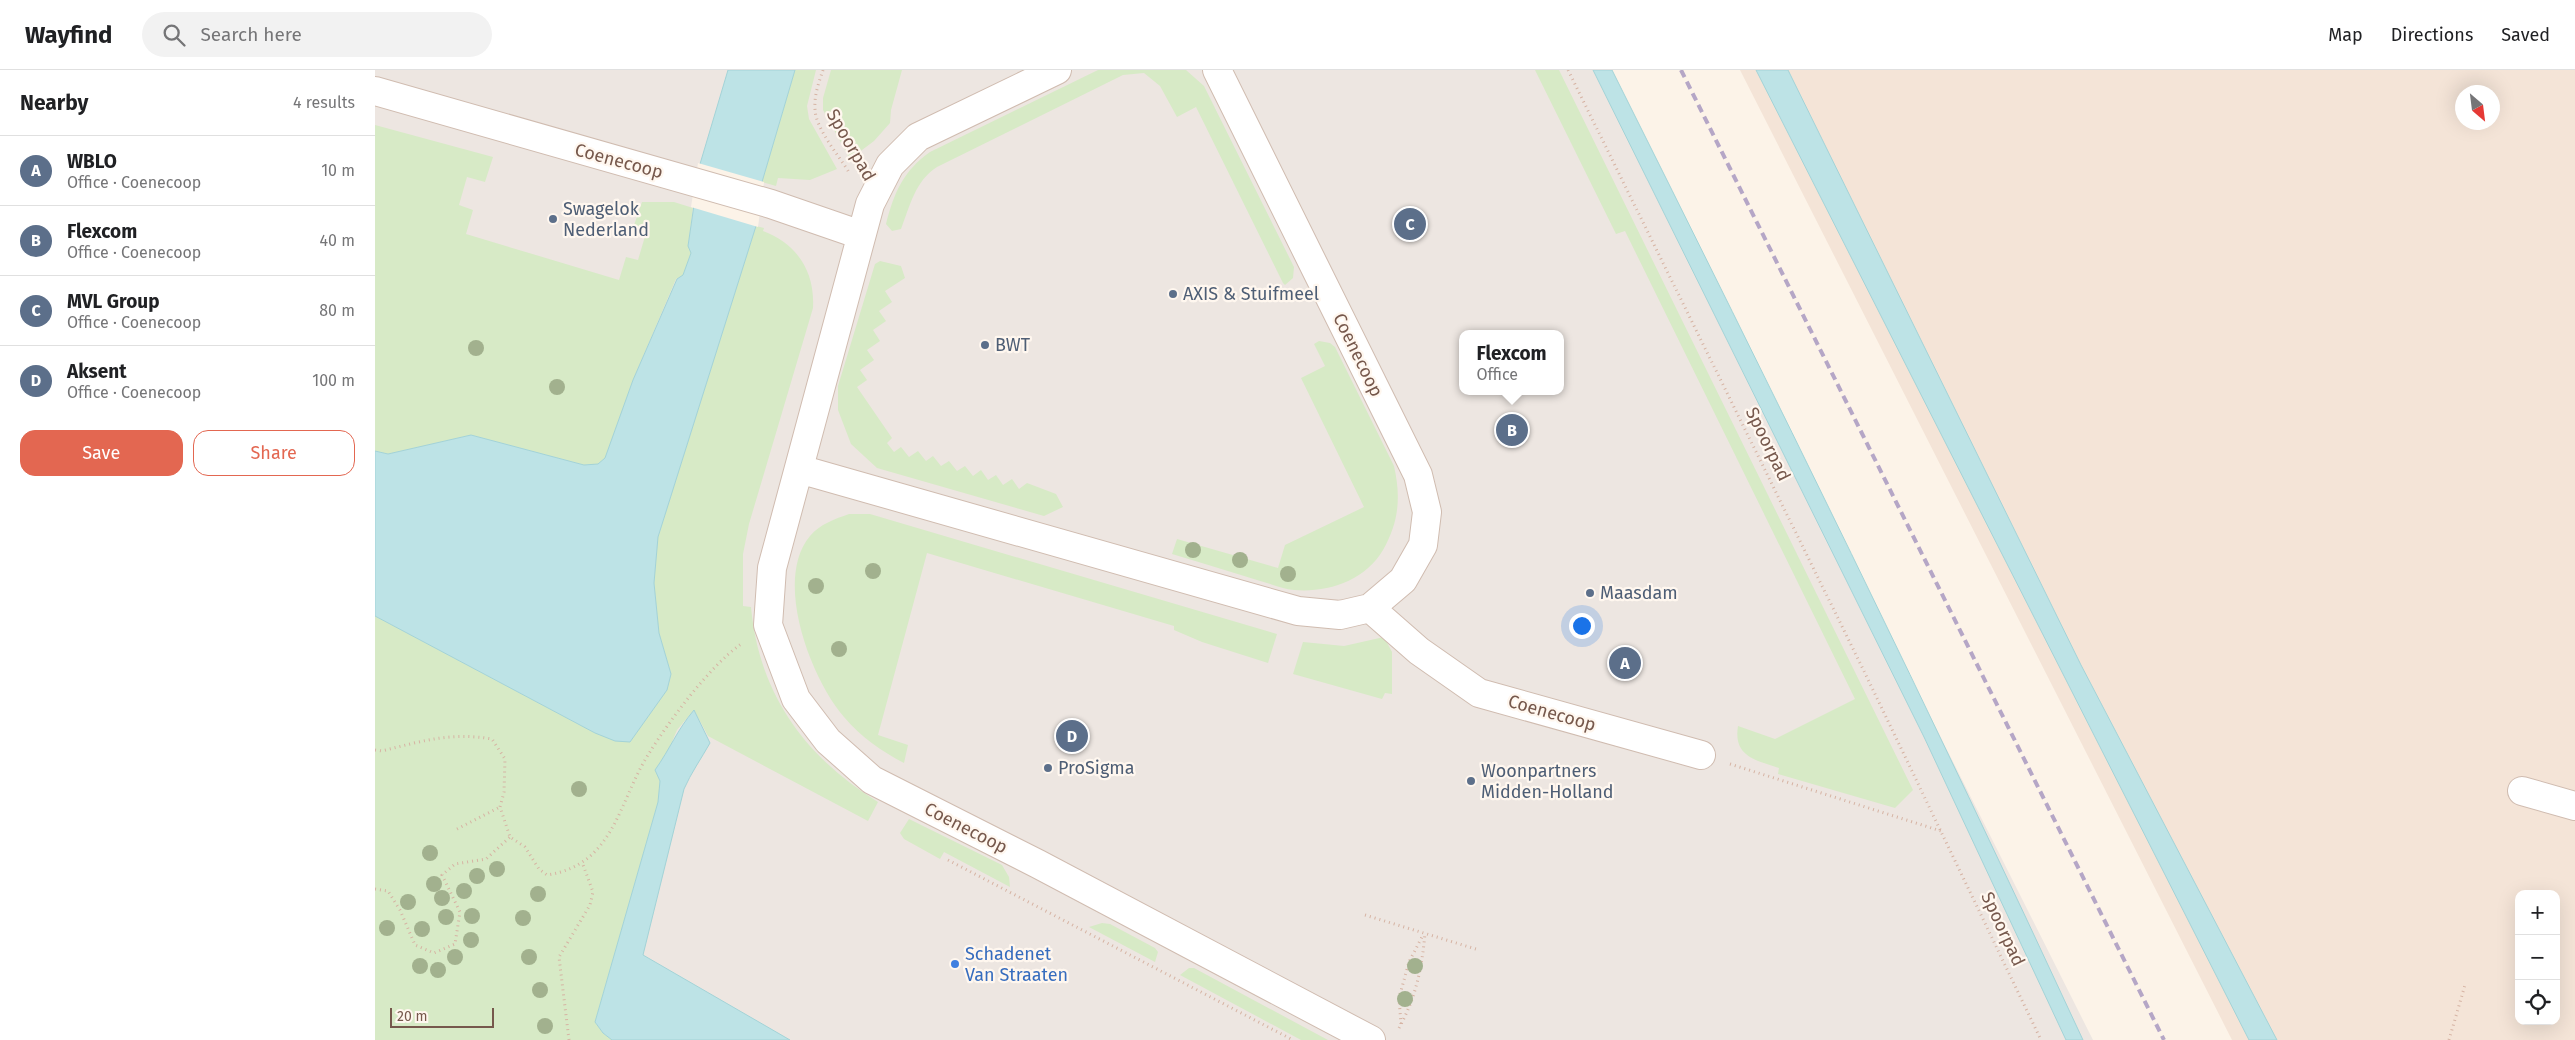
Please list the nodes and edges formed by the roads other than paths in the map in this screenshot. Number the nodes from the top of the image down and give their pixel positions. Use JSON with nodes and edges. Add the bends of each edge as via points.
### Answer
{"nodes":[{"id":1,"x":1057,"y":70,"type":"edge"},
{"id":2,"x":1217,"y":70,"type":"edge"},
{"id":3,"x":375,"y":91,"type":"edge"},
{"id":4,"x":861,"y":234,"type":"junction"},
{"id":5,"x":799,"y":468,"type":"junction"},
{"id":6,"x":1370,"y":608,"type":"junction"},
{"id":7,"x":1701,"y":755,"type":"road end"},
{"id":8,"x":2522,"y":791,"type":"dead end"},
{"id":9,"x":2575,"y":806,"type":"edge"},
{"id":10,"x":1371,"y":1040,"type":"edge"}],
"edges":[{"from":1,"to":4,"type":"street","name":"Coenecoop","via":[[918,137],[890,165],[869,204]]},
{"from":2,"to":6,"type":"street","name":"Coenecoop","via":[[1418,475],[1427,512],[1423,545],[1403,580]]},
{"from":3,"to":4,"type":"street","name":"Coenecoop","via":[[771,204]]},
{"from":4,"to":5,"type":"street","name":"Coenecoop"},
{"from":5,"to":6,"type":"street","name":"Coenecoop","via":[[1298,611],[1340,615]]},
{"from":5,"to":10,"type":"street","name":"Coenecoop","via":[[772,568],[768,625],[796,699],[829,740],[872,780]]},
{"from":6,"to":7,"type":"street","name":"Coenecoop","via":[[1419,651],[1479,693]]},
{"from":8,"to":9,"type":"street"}]}
